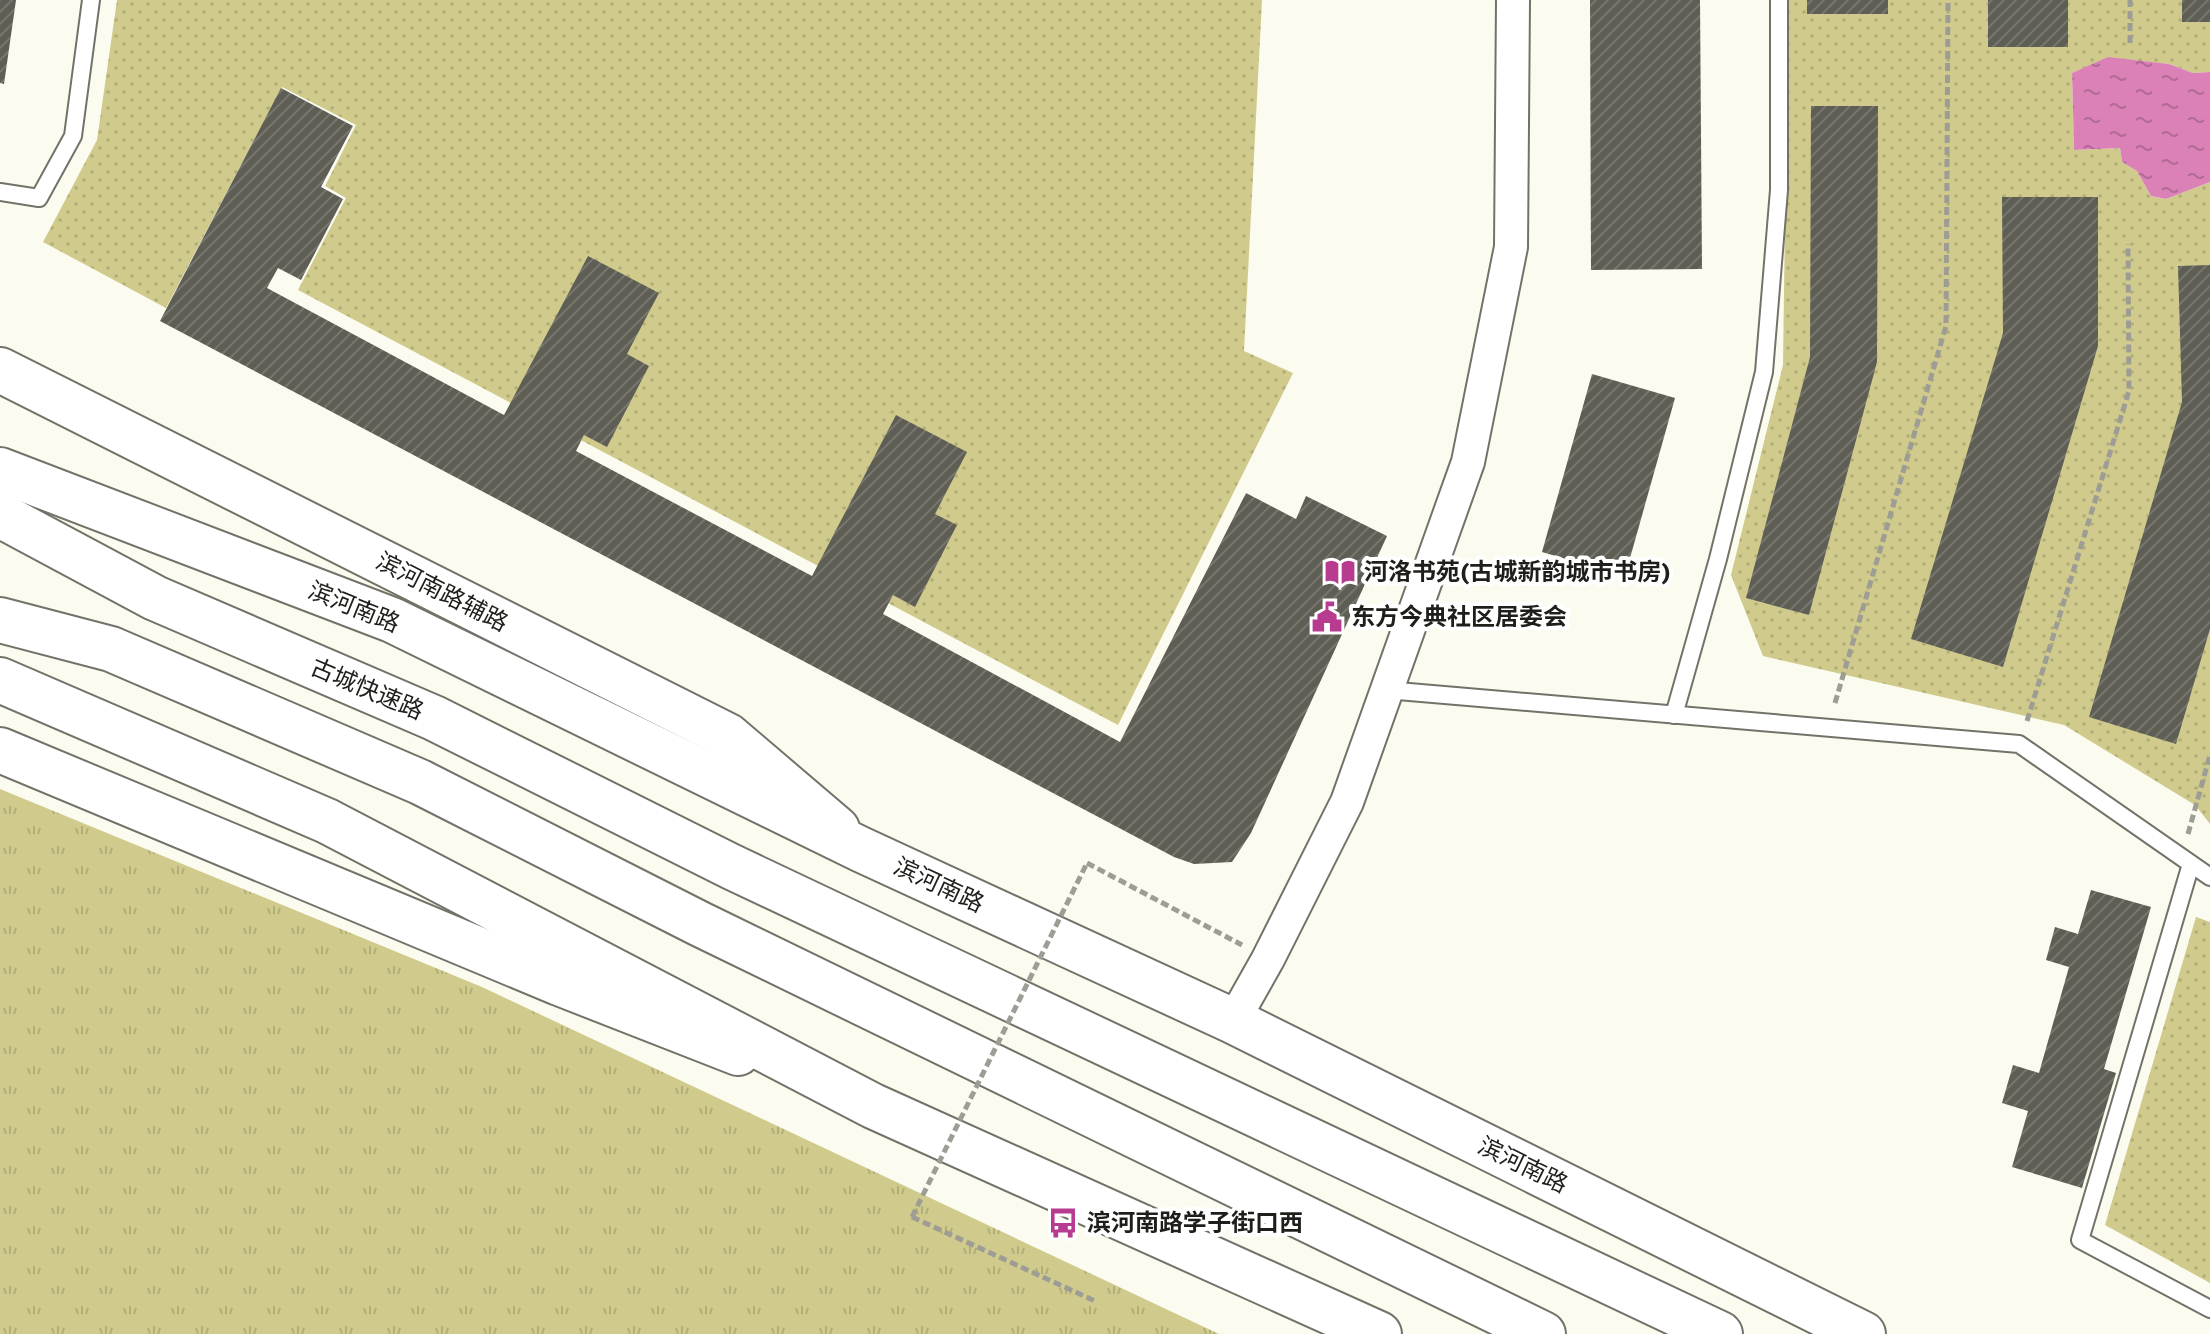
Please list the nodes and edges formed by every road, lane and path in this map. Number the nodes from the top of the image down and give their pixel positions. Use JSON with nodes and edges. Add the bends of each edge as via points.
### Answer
{"nodes":[{"id":1,"x":91,"y":0,"type":"edge"},
{"id":2,"x":1513,"y":0,"type":"edge"},
{"id":3,"x":1779,"y":0,"type":"edge"},
{"id":4,"x":1948,"y":0,"type":"edge"},
{"id":5,"x":2130,"y":0,"type":"edge"},
{"id":6,"x":2130,"y":43,"type":"dead end"},
{"id":7,"x":0,"y":192,"type":"edge"},
{"id":8,"x":2128,"y":244,"type":"dead end"},
{"id":9,"x":0,"y":370,"type":"edge"},
{"id":10,"x":0,"y":470,"type":"edge"},
{"id":11,"x":0,"y":515,"type":"edge"},
{"id":12,"x":0,"y":620,"type":"edge"},
{"id":13,"x":0,"y":680,"type":"edge"},
{"id":14,"x":1386,"y":690,"type":"junction"},
{"id":15,"x":1674,"y":715,"type":"junction"},
{"id":16,"x":1828,"y":728,"type":"junction"},
{"id":17,"x":2019,"y":744,"type":"junction"},
{"id":18,"x":0,"y":750,"type":"edge"},
{"id":19,"x":2210,"y":755,"type":"edge"},
{"id":20,"x":860,"y":849,"type":"junction"},
{"id":21,"x":2186,"y":861,"type":"junction"},
{"id":22,"x":2210,"y":877,"type":"edge"},
{"id":23,"x":1268,"y":959,"type":"junction"},
{"id":24,"x":1233,"y":1021,"type":"junction"},
{"id":25,"x":873,"y":1106,"type":"junction"},
{"id":26,"x":1095,"y":1301,"type":"dead end"},
{"id":27,"x":2210,"y":1309,"type":"edge"},
{"id":28,"x":1379,"y":1334,"type":"edge"},
{"id":29,"x":1543,"y":1334,"type":"edge"},
{"id":30,"x":1720,"y":1334,"type":"edge"},
{"id":31,"x":1863,"y":1334,"type":"edge"}],
"edges":[{"from":1,"to":7,"type":"lane","via":[[73,136],[39,198]]},
{"from":2,"to":14,"type":"street","via":[[1511,247],[1468,462]]},
{"from":3,"to":15,"type":"lane","via":[[1779,190],[1764,372]]},
{"from":4,"to":16,"type":"path","via":[[1946,326]]},
{"from":5,"to":6,"type":"path"},
{"from":8,"to":17,"type":"path","via":[[2129,391]]},
{"from":9,"to":20,"type":"main road","name":"滨河南路辅路","via":[[728,736]]},
{"from":10,"to":20,"type":"main road","name":"滨河南路","via":[[392,620]]},
{"from":11,"to":30,"type":"main road","name":"古城快速路","via":[[155,598],[434,718],[732,867]]},
{"from":12,"to":29,"type":"main road","via":[[111,649],[420,782]]},
{"from":13,"to":25,"type":"main road","via":[[327,821]]},
{"from":14,"to":15,"type":"lane"},
{"from":14,"to":23,"type":"street","via":[[1347,802]]},
{"from":15,"to":16,"type":"lane"},
{"from":16,"to":17,"type":"lane"},
{"from":17,"to":21,"type":"lane"},
{"from":18,"to":25,"type":"main road","via":[[559,983]]},
{"from":19,"to":21,"type":"path"},
{"from":20,"to":24,"type":"main road","name":"滨河南路"},
{"from":21,"to":22,"type":"lane"},
{"from":21,"to":27,"type":"lane","via":[[2080,1240]]},
{"from":23,"to":24,"type":"street"},
{"from":23,"to":26,"type":"path","bridge":true,"via":[[1087,863],[912,1217]]},
{"from":24,"to":31,"type":"main road","name":"滨河南路"},
{"from":25,"to":28,"type":"main road"}]}
